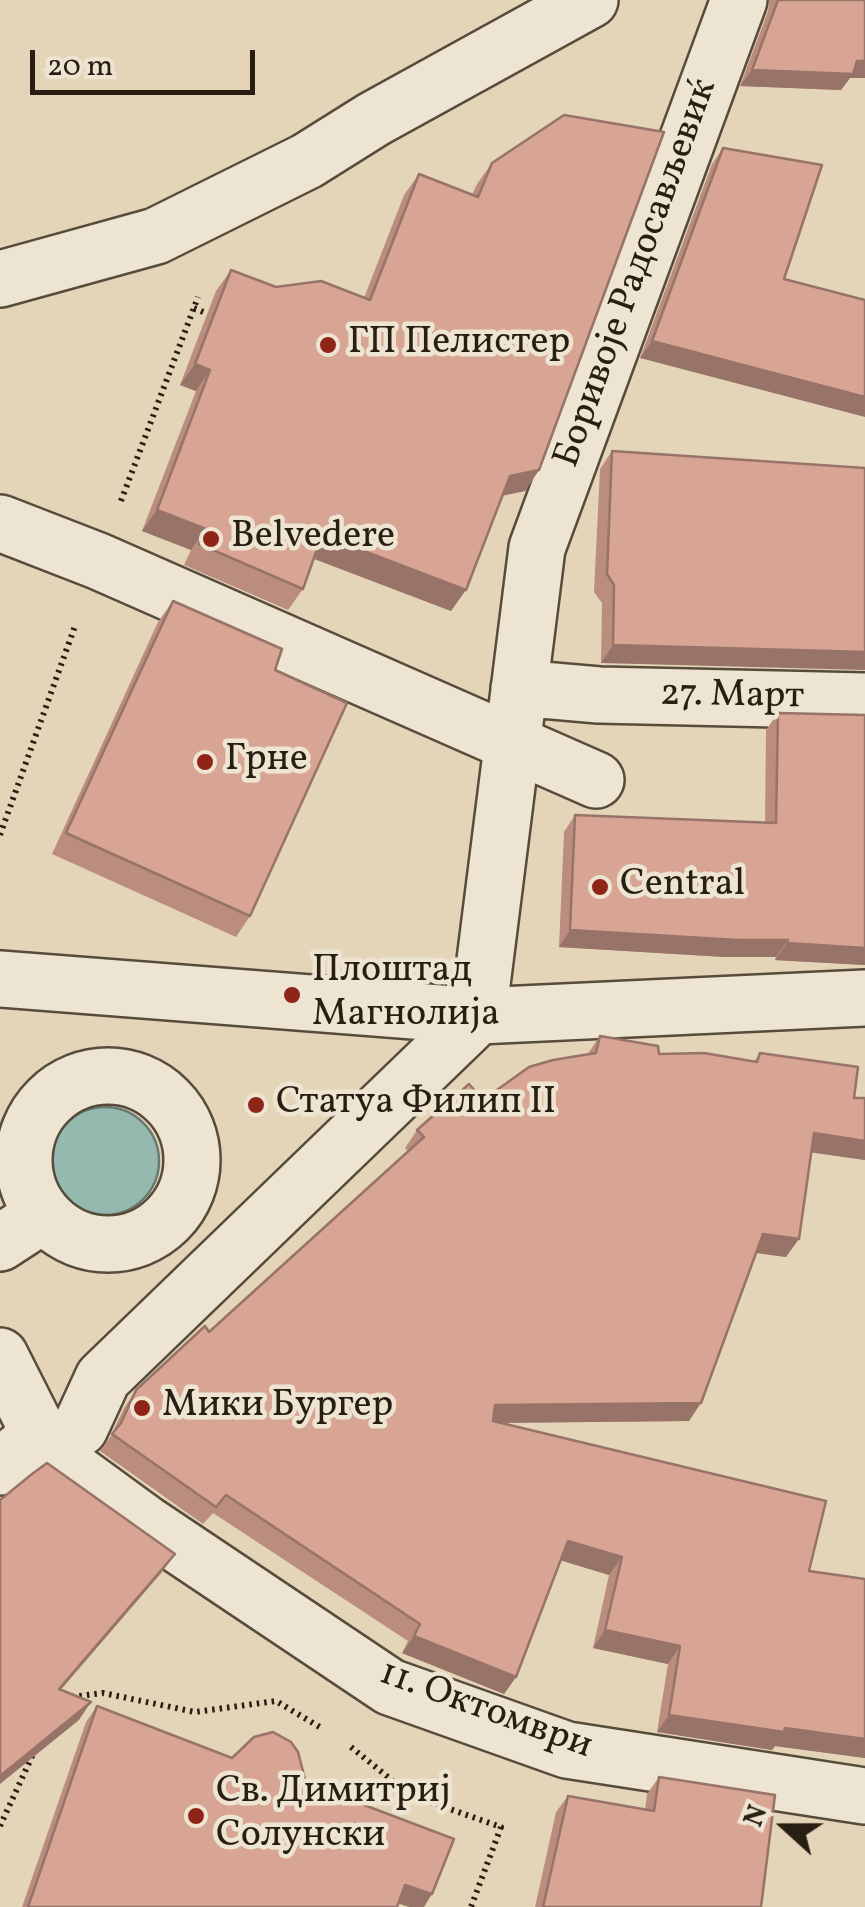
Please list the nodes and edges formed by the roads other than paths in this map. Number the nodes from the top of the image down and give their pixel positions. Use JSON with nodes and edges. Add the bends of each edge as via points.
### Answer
{"nodes":[{"id":1,"x":590,"y":0,"type":"edge"},
{"id":2,"x":739,"y":0,"type":"edge"},
{"id":3,"x":0,"y":279,"type":"edge"},
{"id":4,"x":0,"y":522,"type":"edge"},
{"id":5,"x":520,"y":688,"type":"junction"},
{"id":6,"x":865,"y":701,"type":"edge"},
{"id":7,"x":512,"y":742,"type":"junction"},
{"id":8,"x":596,"y":780,"type":"dead end"},
{"id":9,"x":0,"y":979,"type":"edge"},
{"id":10,"x":108,"y":988,"type":"junction"},
{"id":11,"x":865,"y":998,"type":"edge"},
{"id":12,"x":478,"y":1016,"type":"junction"},
{"id":13,"x":104,"y":1074,"type":"junction"},
{"id":14,"x":162,"y":1226,"type":"junction"},
{"id":15,"x":22,"y":1229,"type":"edge"},
{"id":16,"x":206,"y":1277,"type":"junction"},
{"id":17,"x":0,"y":1356,"type":"edge"},
{"id":18,"x":42,"y":1446,"type":"edge"},
{"id":19,"x":865,"y":1796,"type":"edge"}],
"edges":[{"from":1,"to":3,"type":"street","via":[[307,161],[156,236]]},
{"from":2,"to":5,"type":"street","name":"Боривоје Радосављевиќ","via":[[537,548]]},
{"from":4,"to":7,"type":"street"},
{"from":5,"to":6,"type":"street","name":"27. Март"},
{"from":5,"to":7,"type":"street","name":"Боривоје Радосављевиќ"},
{"from":7,"to":8,"type":"street"},
{"from":7,"to":12,"type":"street","name":"Боривоје Радосављевиќ"},
{"from":9,"to":10,"type":"street"},
{"from":10,"to":12,"type":"street"},
{"from":10,"to":13,"type":"street"},
{"from":11,"to":12,"type":"street"},
{"from":12,"to":16,"type":"street"},
{"from":13,"to":14,"type":"street","via":[[155,1089],[186,1129],[189,1181]]},
{"from":13,"to":15,"type":"street","via":[[78,1080],[36,1114],[26,1139],[29,1192]]},
{"from":14,"to":15,"type":"street","via":[[144,1237],[100,1245],[59,1230]]},
{"from":14,"to":16,"type":"street"},
{"from":16,"to":18,"type":"street"},
{"from":17,"to":18,"type":"street"},
{"from":18,"to":19,"type":"street","name":"11. Октомври","via":[[145,1524],[390,1686],[568,1750]]}]}
